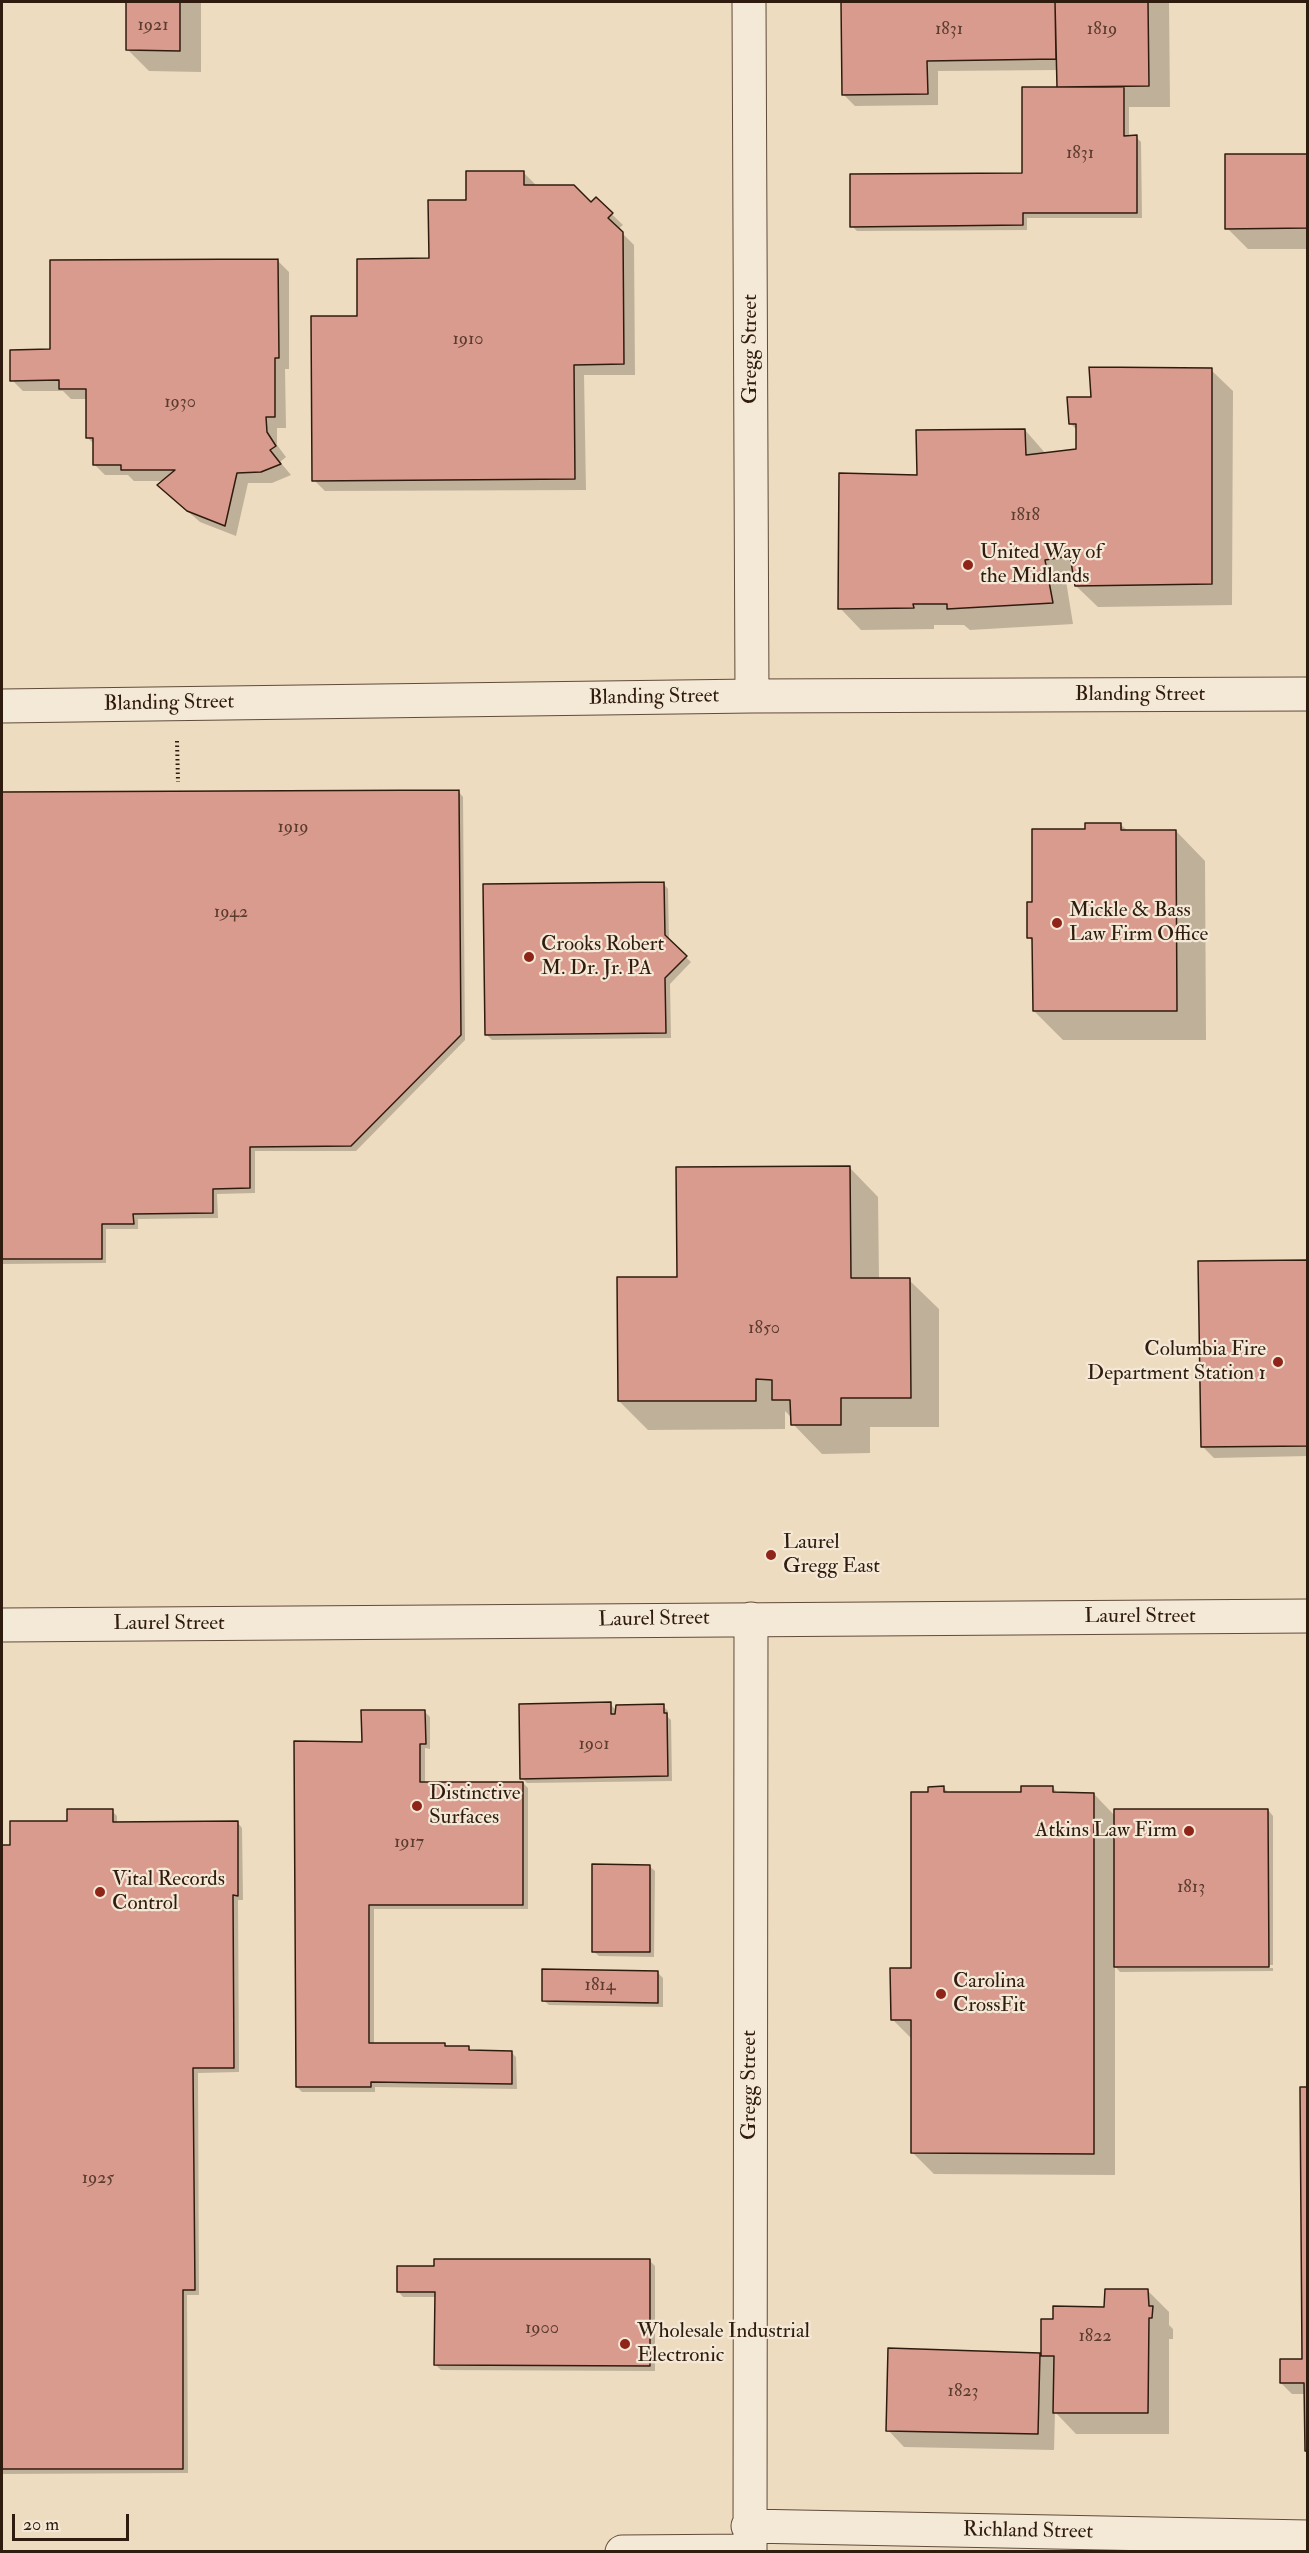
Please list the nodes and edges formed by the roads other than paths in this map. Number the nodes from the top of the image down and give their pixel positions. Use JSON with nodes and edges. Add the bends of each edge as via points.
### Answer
{"nodes":[{"id":1,"x":749,"y":2,"type":"edge"},
{"id":2,"x":1308,"y":694,"type":"edge"},
{"id":3,"x":752,"y":696,"type":"junction"},
{"id":4,"x":2,"y":706,"type":"edge"},
{"id":5,"x":1308,"y":1616,"type":"edge"},
{"id":6,"x":751,"y":1619,"type":"junction"},
{"id":7,"x":2,"y":1625,"type":"edge"},
{"id":8,"x":1308,"y":2536,"type":"edge"},
{"id":9,"x":749,"y":2543,"type":"edge"},
{"id":10,"x":622,"y":2552,"type":"edge"}],
"edges":[{"from":1,"to":3,"type":"street","name":"Gregg Street"},
{"from":2,"to":3,"type":"street","name":"Blanding Street"},
{"from":3,"to":4,"type":"street","name":"Blanding Street"},
{"from":5,"to":6,"type":"street","name":"Laurel Street"},
{"from":6,"to":7,"type":"street","name":"Laurel Street"},
{"from":6,"to":9,"type":"street","name":"Gregg Street"},
{"from":8,"to":9,"type":"street","name":"Richland Street"},
{"from":9,"to":10,"type":"street","name":"Richland Street"}]}
